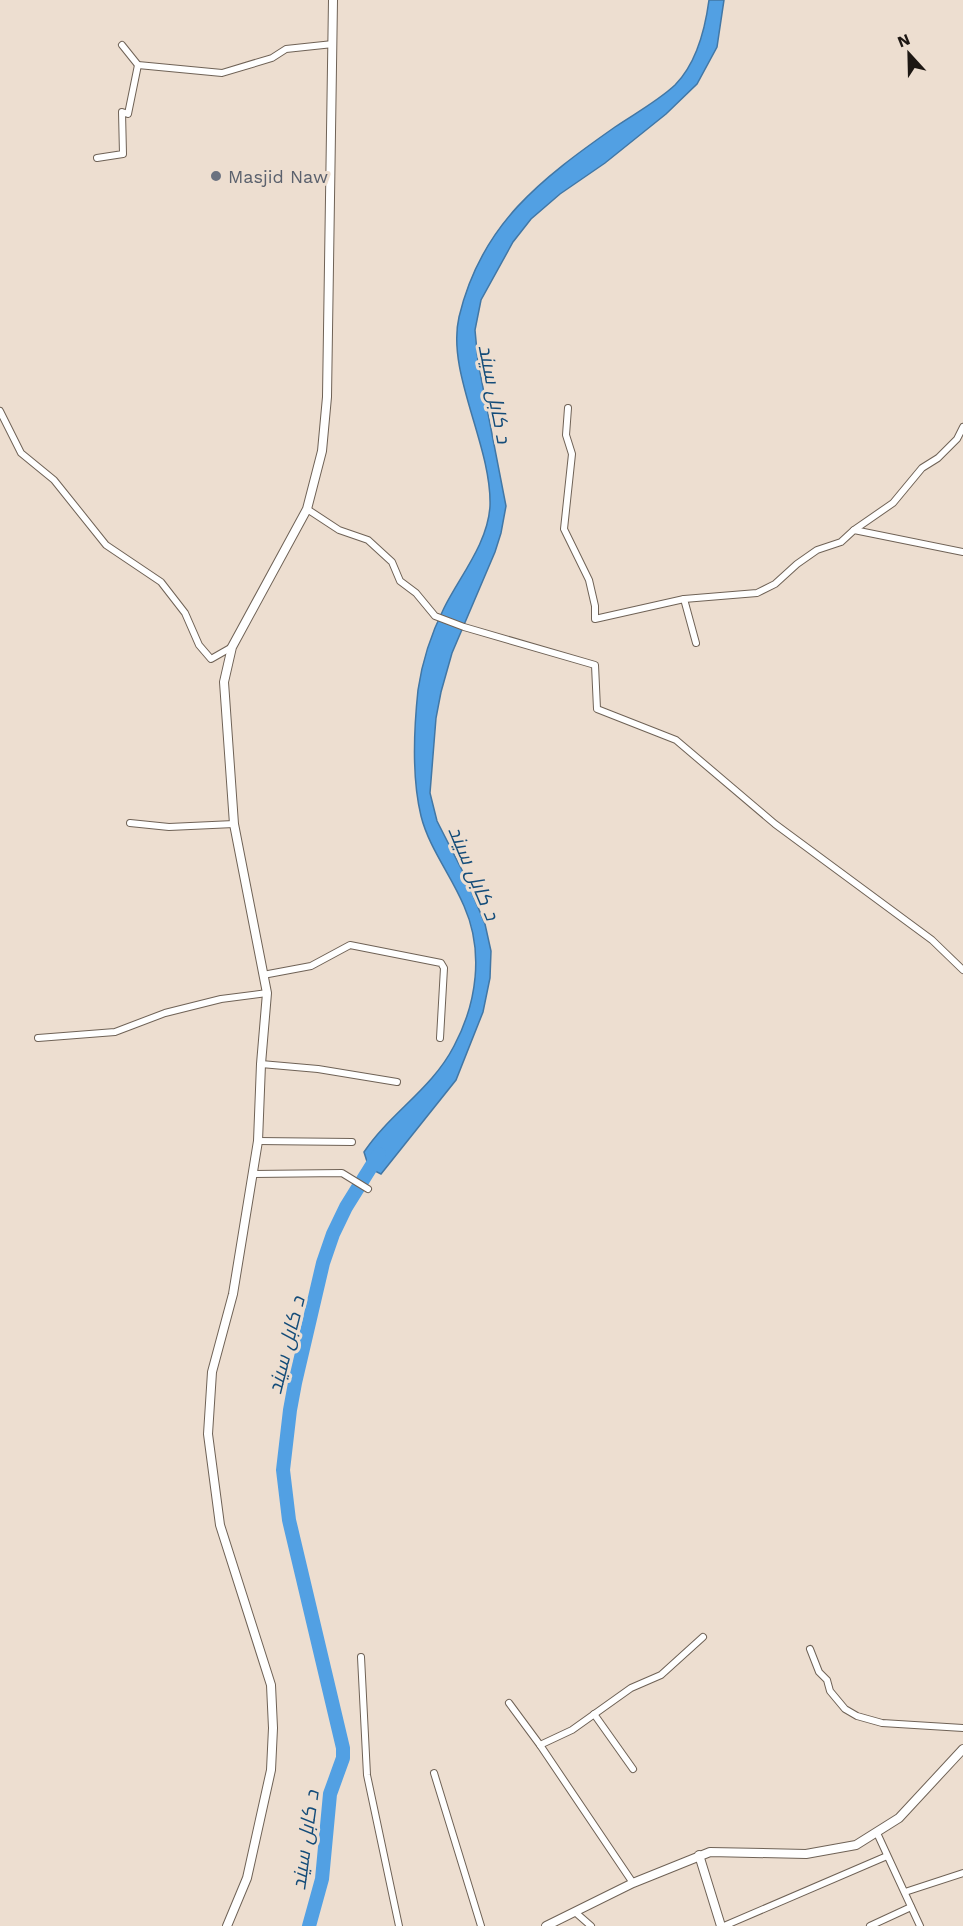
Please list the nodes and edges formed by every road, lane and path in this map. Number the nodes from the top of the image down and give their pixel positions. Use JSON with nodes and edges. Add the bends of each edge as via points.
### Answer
{"nodes":[{"id":1,"x":333,"y":0,"type":"edge"},
{"id":2,"x":333,"y":44,"type":"junction"},
{"id":3,"x":122,"y":45,"type":"dead end"},
{"id":4,"x":138,"y":65,"type":"junction"},
{"id":5,"x":97,"y":158,"type":"dead end"},
{"id":6,"x":568,"y":408,"type":"dead end"},
{"id":7,"x":0,"y":411,"type":"edge"},
{"id":8,"x":963,"y":428,"type":"edge"},
{"id":9,"x":307,"y":510,"type":"junction"},
{"id":10,"x":854,"y":530,"type":"junction"},
{"id":11,"x":963,"y":552,"type":"edge"},
{"id":12,"x":684,"y":599,"type":"junction"},
{"id":13,"x":696,"y":643,"type":"dead end"},
{"id":14,"x":232,"y":647,"type":"junction"},
{"id":15,"x":130,"y":823,"type":"dead end"},
{"id":16,"x":234,"y":824,"type":"junction"},
{"id":17,"x":963,"y":970,"type":"edge"},
{"id":18,"x":263,"y":975,"type":"junction"},
{"id":19,"x":267,"y":993,"type":"junction"},
{"id":20,"x":38,"y":1038,"type":"dead end"},
{"id":21,"x":440,"y":1038,"type":"dead end"},
{"id":22,"x":261,"y":1064,"type":"junction"},
{"id":23,"x":397,"y":1082,"type":"dead end"},
{"id":24,"x":258,"y":1141,"type":"junction"},
{"id":25,"x":352,"y":1142,"type":"dead end"},
{"id":26,"x":253,"y":1174,"type":"junction"},
{"id":27,"x":368,"y":1189,"type":"dead end"},
{"id":28,"x":703,"y":1637,"type":"dead end"},
{"id":29,"x":810,"y":1649,"type":"dead end"},
{"id":30,"x":361,"y":1657,"type":"dead end"},
{"id":31,"x":509,"y":1703,"type":"dead end"},
{"id":32,"x":594,"y":1714,"type":"junction"},
{"id":33,"x":963,"y":1728,"type":"edge"},
{"id":34,"x":540,"y":1745,"type":"junction"},
{"id":35,"x":963,"y":1749,"type":"edge"},
{"id":36,"x":633,"y":1769,"type":"dead end"},
{"id":37,"x":434,"y":1773,"type":"dead end"},
{"id":38,"x":877,"y":1833,"type":"junction"},
{"id":39,"x":699,"y":1856,"type":"junction"},
{"id":40,"x":887,"y":1856,"type":"junction"},
{"id":41,"x":963,"y":1873,"type":"edge"},
{"id":42,"x":633,"y":1883,"type":"junction"},
{"id":43,"x":904,"y":1892,"type":"junction"},
{"id":44,"x":911,"y":1907,"type":"junction"},
{"id":45,"x":575,"y":1912,"type":"junction"},
{"id":46,"x":226,"y":1926,"type":"edge"},
{"id":47,"x":399,"y":1926,"type":"edge"},
{"id":48,"x":481,"y":1926,"type":"edge"},
{"id":49,"x":546,"y":1926,"type":"edge"},
{"id":50,"x":591,"y":1926,"type":"edge"},
{"id":51,"x":722,"y":1926,"type":"edge"},
{"id":52,"x":870,"y":1926,"type":"edge"},
{"id":53,"x":920,"y":1926,"type":"edge"}],
"edges":[{"from":1,"to":2,"type":"main road"},
{"from":2,"to":4,"type":"street","via":[[286,49],[272,58],[222,73]]},
{"from":2,"to":9,"type":"main road","via":[[327,398],[322,451]]},
{"from":3,"to":4,"type":"street"},
{"from":4,"to":5,"type":"street","via":[[128,114],[122,112],[123,154]]},
{"from":6,"to":12,"type":"street","via":[[566,435],[572,454],[564,529],[589,580],[596,619]]},
{"from":7,"to":14,"type":"street","via":[[21,453],[54,480],[106,545],[160,582],[185,613],[199,645],[211,658]]},
{"from":8,"to":10,"type":"street","via":[[957,439],[922,468],[893,503]]},
{"from":9,"to":14,"type":"main road"},
{"from":9,"to":17,"type":"street","via":[[339,530],[368,540],[392,562],[400,581],[435,616],[595,665],[597,709],[676,740],[775,824],[932,940]]},
{"from":10,"to":11,"type":"street"},
{"from":10,"to":12,"type":"street","via":[[841,542],[817,550],[775,584],[757,592]]},
{"from":12,"to":13,"type":"street"},
{"from":14,"to":16,"type":"main road","via":[[224,682]]},
{"from":15,"to":16,"type":"street","via":[[169,827]]},
{"from":16,"to":18,"type":"main road"},
{"from":18,"to":19,"type":"main road"},
{"from":18,"to":21,"type":"street","via":[[311,966],[350,945],[441,963],[444,968]]},
{"from":19,"to":20,"type":"street","via":[[165,1013],[115,1032]]},
{"from":19,"to":22,"type":"main road"},
{"from":22,"to":23,"type":"street"},
{"from":22,"to":24,"type":"main road"},
{"from":24,"to":25,"type":"street"},
{"from":24,"to":26,"type":"main road"},
{"from":26,"to":27,"type":"street","via":[[342,1173]]},
{"from":26,"to":46,"type":"main road","via":[[232,1293],[212,1372],[208,1434],[220,1525],[271,1685],[273,1728],[271,1770],[247,1878]]},
{"from":28,"to":32,"type":"street","via":[[661,1675],[632,1688]]},
{"from":29,"to":33,"type":"street","via":[[830,1691],[845,1709],[857,1716],[882,1723]]},
{"from":30,"to":47,"type":"street","via":[[367,1775]]},
{"from":31,"to":34,"type":"street"},
{"from":32,"to":34,"type":"street"},
{"from":32,"to":36,"type":"street"},
{"from":34,"to":42,"type":"street"},
{"from":35,"to":38,"type":"main road","via":[[899,1818]]},
{"from":37,"to":48,"type":"street"},
{"from":38,"to":39,"type":"main road","via":[[856,1845],[806,1854],[710,1851]]},
{"from":38,"to":40,"type":"street"},
{"from":39,"to":42,"type":"main road"},
{"from":39,"to":51,"type":"main road"},
{"from":40,"to":43,"type":"street"},
{"from":40,"to":51,"type":"street"},
{"from":41,"to":43,"type":"street"},
{"from":42,"to":45,"type":"main road"},
{"from":43,"to":44,"type":"street"},
{"from":44,"to":52,"type":"street"},
{"from":44,"to":53,"type":"street"},
{"from":45,"to":49,"type":"main road"},
{"from":45,"to":50,"type":"street"}]}
